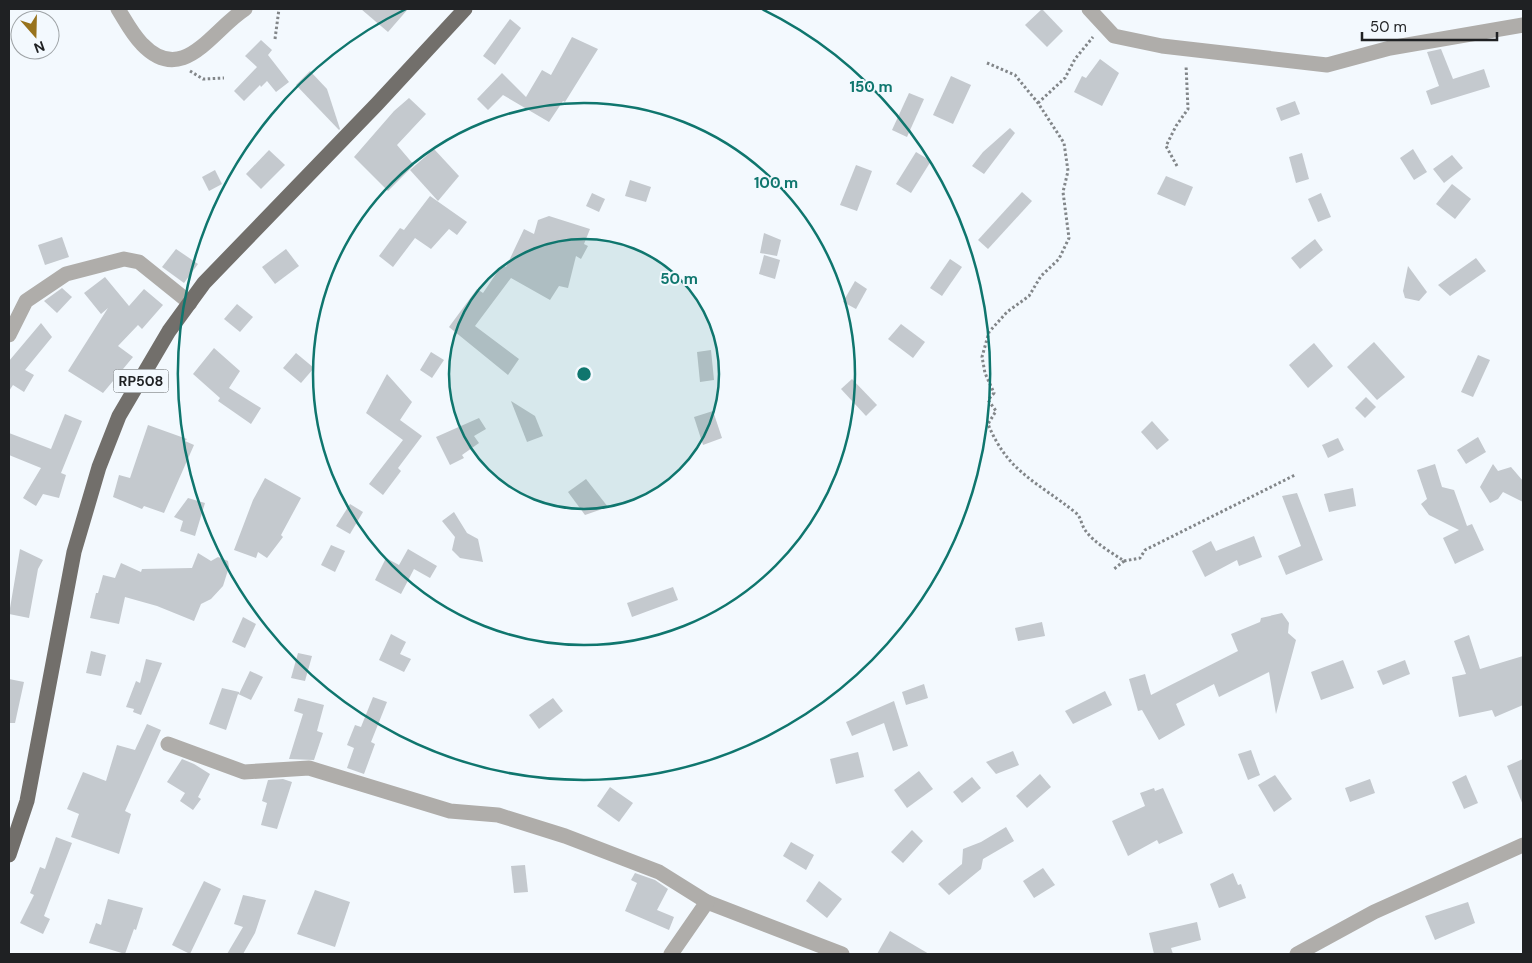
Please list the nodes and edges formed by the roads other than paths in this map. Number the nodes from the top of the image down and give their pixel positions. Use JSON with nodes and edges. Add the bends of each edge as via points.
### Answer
{"nodes":[{"id":1,"x":118,"y":9,"type":"edge"},
{"id":2,"x":245,"y":9,"type":"edge"},
{"id":3,"x":465,"y":9,"type":"edge"},
{"id":4,"x":1089,"y":9,"type":"edge"},
{"id":5,"x":1523,"y":25,"type":"edge"},
{"id":6,"x":190,"y":303,"type":"junction"},
{"id":7,"x":9,"y":335,"type":"edge"},
{"id":8,"x":168,"y":744,"type":"dead end"},
{"id":9,"x":1523,"y":845,"type":"edge"},
{"id":10,"x":9,"y":855,"type":"edge"},
{"id":11,"x":707,"y":902,"type":"junction"},
{"id":12,"x":671,"y":954,"type":"edge"},
{"id":13,"x":842,"y":954,"type":"edge"},
{"id":14,"x":1297,"y":954,"type":"edge"}],
"edges":[{"from":1,"to":2,"type":"street","via":[[141,44],[167,61],[194,53]]},
{"from":3,"to":6,"type":"main road","number":"RP508","via":[[204,283]]},
{"from":4,"to":5,"type":"street","via":[[1114,36],[1186,50],[1326,65],[1390,48]]},
{"from":6,"to":7,"type":"street","via":[[139,262],[124,259],[66,274],[26,301]]},
{"from":6,"to":10,"type":"main road","number":"RP508","via":[[119,416],[99,467],[74,552],[26,802]]},
{"from":8,"to":11,"type":"street","via":[[244,772],[309,768],[450,811],[498,815],[565,836],[659,872]]},
{"from":9,"to":14,"type":"street","via":[[1374,912]]},
{"from":11,"to":12,"type":"street"},
{"from":11,"to":13,"type":"street"}]}
